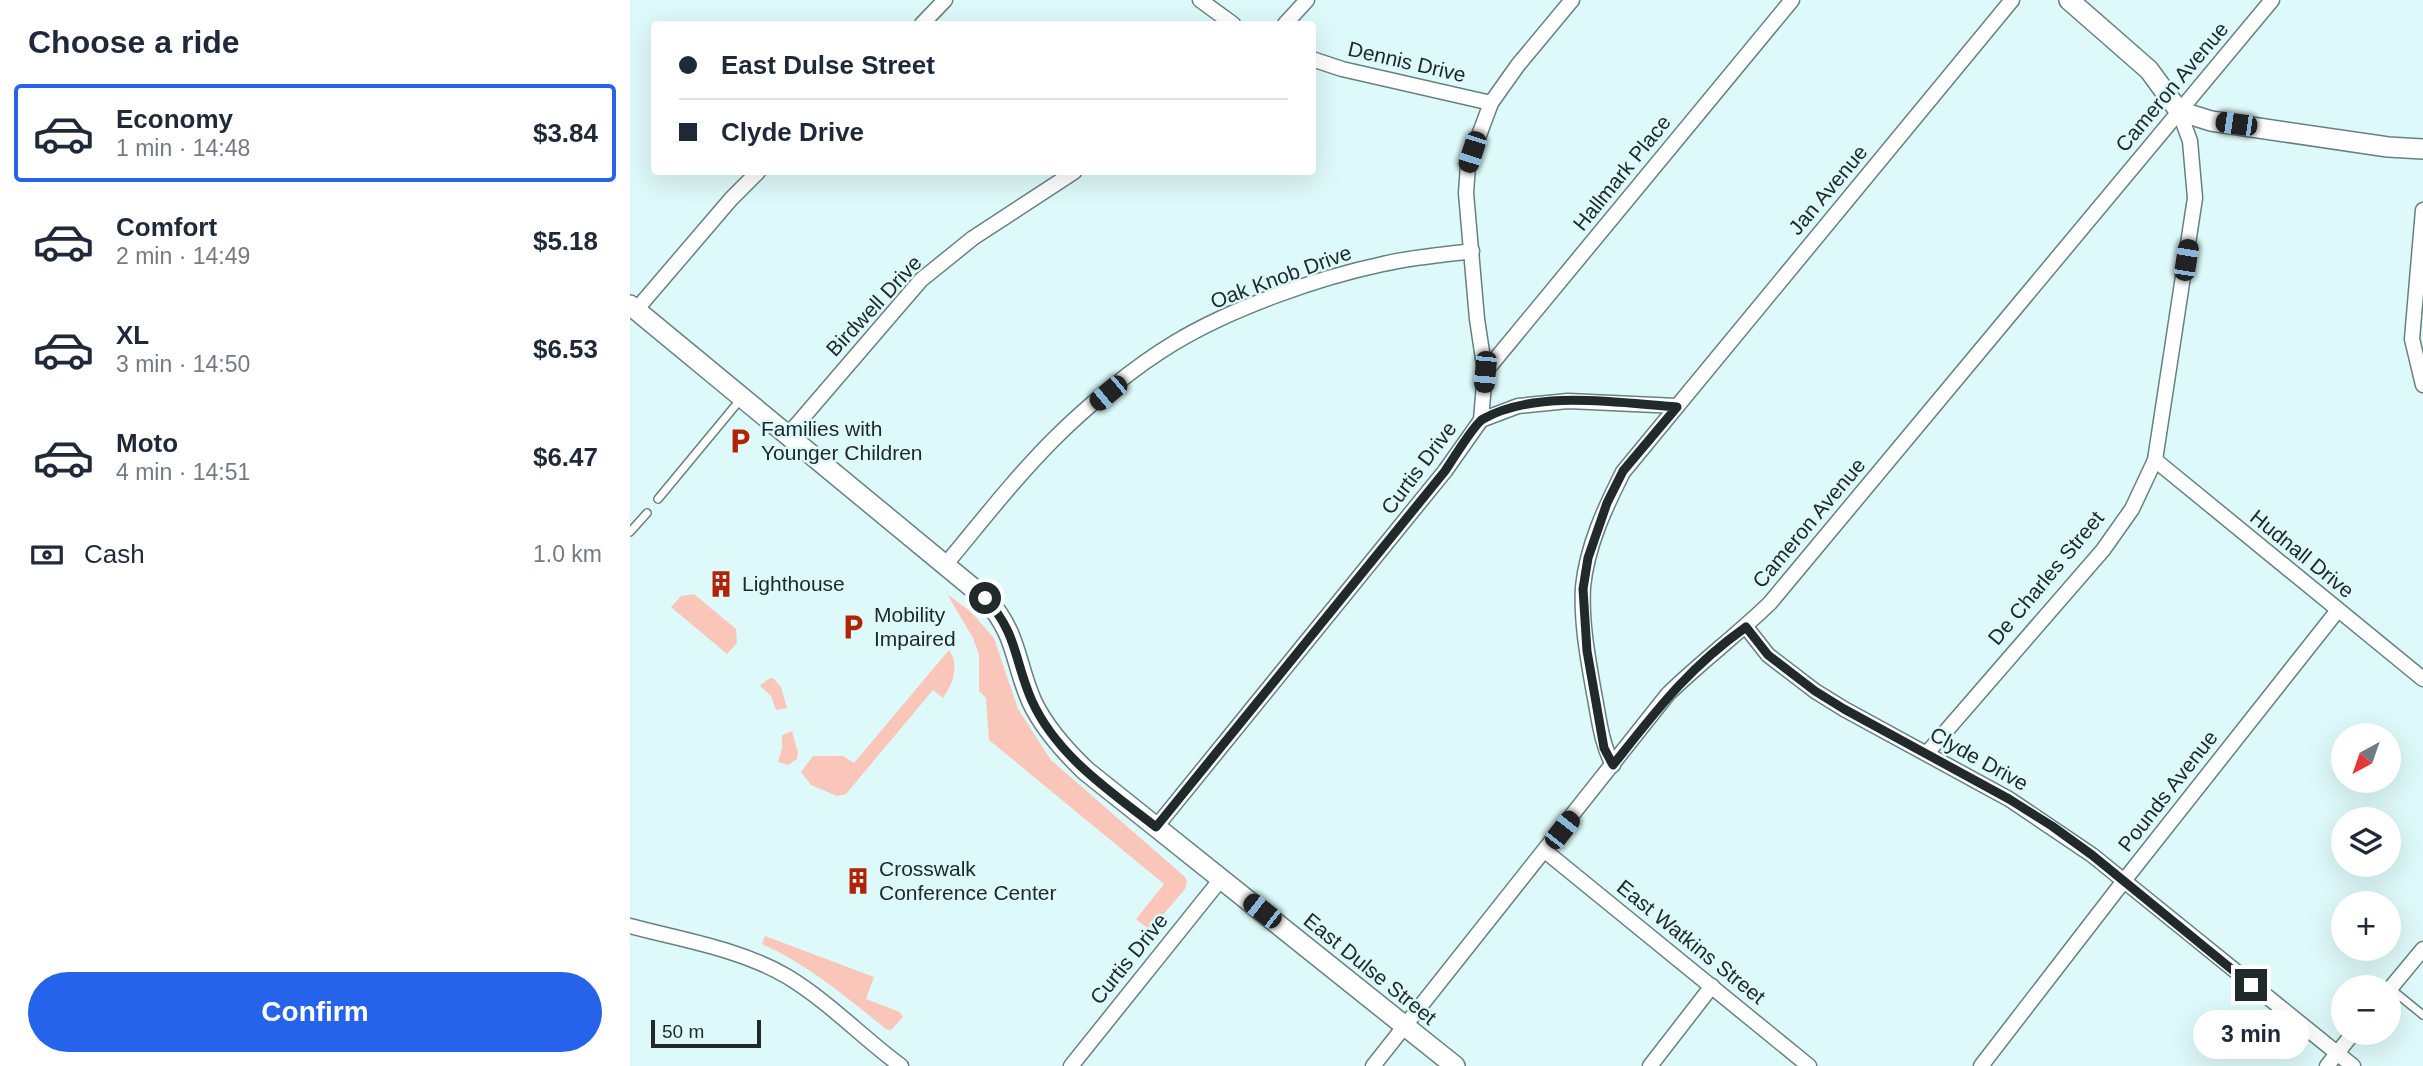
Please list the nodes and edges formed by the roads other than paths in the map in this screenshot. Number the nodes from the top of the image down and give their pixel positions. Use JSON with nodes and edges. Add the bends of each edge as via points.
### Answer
{"nodes":[{"id":1,"x":945,"y":0,"type":"edge"},
{"id":2,"x":1200,"y":0,"type":"edge"},
{"id":3,"x":1307,"y":0,"type":"edge"},
{"id":4,"x":1572,"y":0,"type":"edge"},
{"id":5,"x":1792,"y":0,"type":"edge"},
{"id":6,"x":2012,"y":0,"type":"edge"},
{"id":7,"x":2068,"y":0,"type":"edge"},
{"id":8,"x":2272,"y":0,"type":"edge"},
{"id":9,"x":925,"y":21,"type":"edge"},
{"id":10,"x":1229,"y":21,"type":"edge"},
{"id":11,"x":1287,"y":21,"type":"edge"},
{"id":12,"x":1316,"y":61,"type":"edge"},
{"id":13,"x":1492,"y":103,"type":"junction"},
{"id":14,"x":2179,"y":111,"type":"junction"},
{"id":15,"x":2423,"y":149,"type":"edge"},
{"id":16,"x":755,"y":175,"type":"edge"},
{"id":17,"x":1069,"y":175,"type":"edge"},
{"id":18,"x":2423,"y":210,"type":"edge"},
{"id":19,"x":1472,"y":251,"type":"junction"},
{"id":20,"x":633,"y":308,"type":"edge"},
{"id":21,"x":1485,"y":372,"type":"junction"},
{"id":22,"x":2423,"y":385,"type":"edge"},
{"id":23,"x":742,"y":398,"type":"junction"},
{"id":24,"x":1677,"y":407,"type":"junction"},
{"id":25,"x":1481,"y":420,"type":"junction"},
{"id":26,"x":787,"y":436,"type":"junction"},
{"id":27,"x":2155,"y":460,"type":"junction"},
{"id":28,"x":658,"y":499,"type":"dead end"},
{"id":29,"x":647,"y":513,"type":"dead end"},
{"id":30,"x":630,"y":532,"type":"edge"},
{"id":31,"x":946,"y":564,"type":"junction"},
{"id":32,"x":2337,"y":610,"type":"junction"},
{"id":33,"x":1746,"y":627,"type":"junction"},
{"id":34,"x":2423,"y":679,"type":"edge"},
{"id":35,"x":1927,"y":753,"type":"junction"},
{"id":36,"x":1613,"y":765,"type":"junction"},
{"id":37,"x":1156,"y":827,"type":"junction"},
{"id":38,"x":1545,"y":851,"type":"junction"},
{"id":39,"x":1221,"y":879,"type":"junction"},
{"id":40,"x":2123,"y":882,"type":"junction"},
{"id":41,"x":630,"y":926,"type":"edge"},
{"id":42,"x":2423,"y":949,"type":"edge"},
{"id":43,"x":2401,"y":976,"type":"edge"},
{"id":44,"x":1712,"y":986,"type":"junction"},
{"id":45,"x":2401,"y":998,"type":"edge"},
{"id":46,"x":2423,"y":1015,"type":"edge"},
{"id":47,"x":1405,"y":1026,"type":"junction"},
{"id":48,"x":2343,"y":1045,"type":"edge"},
{"id":49,"x":2337,"y":1053,"type":"junction"},
{"id":50,"x":901,"y":1066,"type":"edge"},
{"id":51,"x":1071,"y":1066,"type":"edge"},
{"id":52,"x":1373,"y":1066,"type":"edge"},
{"id":53,"x":1455,"y":1066,"type":"edge"},
{"id":54,"x":1650,"y":1066,"type":"edge"},
{"id":55,"x":1809,"y":1066,"type":"edge"},
{"id":56,"x":1982,"y":1066,"type":"edge"},
{"id":57,"x":2327,"y":1066,"type":"edge"},
{"id":58,"x":2353,"y":1066,"type":"edge"}],
"edges":[{"from":1,"to":9,"type":"street"},
{"from":2,"to":10,"type":"street"},
{"from":3,"to":11,"type":"street"},
{"from":4,"to":13,"type":"street","name":"Curtis Drive"},
{"from":5,"to":21,"type":"street","name":"Hallmark Place"},
{"from":6,"to":24,"type":"street","name":"Jan Avenue"},
{"from":7,"to":14,"type":"street","name":"De Charles Street","via":[[2149,70]]},
{"from":8,"to":14,"type":"street","name":"Cameron Avenue"},
{"from":12,"to":13,"type":"street","name":"Dennis Drive"},
{"from":13,"to":19,"type":"street","name":"Curtis Drive","via":[[1468,165]]},
{"from":14,"to":15,"type":"street","via":[[2211,121]]},
{"from":14,"to":27,"type":"street","name":"De Charles Street","via":[[2190,141],[2195,198]]},
{"from":14,"to":33,"type":"street","name":"Cameron Avenue"},
{"from":16,"to":20,"type":"street"},
{"from":17,"to":26,"type":"street","name":"Birdwell Drive","via":[[973,238],[921,280]]},
{"from":18,"to":22,"type":"street","via":[[2412,338]]},
{"from":19,"to":21,"type":"street","name":"Curtis Drive"},
{"from":19,"to":31,"type":"street","name":"Oak Knob Drive","via":[[1383,264],[1314,284],[1239,310],[1174,343],[1055,438]]},
{"from":20,"to":23,"type":"street","name":"East Dulse Street"},
{"from":21,"to":25,"type":"street","name":"Curtis Drive"},
{"from":23,"to":26,"type":"street","name":"East Dulse Street"},
{"from":23,"to":28,"type":"lane"},
{"from":24,"to":25,"type":"street","via":[[1568,401],[1518,406]]},
{"from":24,"to":36,"type":"street","name":"Jan Avenue","via":[[1623,471],[1588,558],[1583,589],[1587,651],[1604,748]]},
{"from":25,"to":37,"type":"street","name":"Curtis Drive","via":[[1445,471]]},
{"from":26,"to":31,"type":"street","name":"East Dulse Street"},
{"from":27,"to":32,"type":"street","name":"Hudnall Drive"},
{"from":27,"to":35,"type":"street","name":"De Charles Street","via":[[2132,509],[2103,550]]},
{"from":29,"to":30,"type":"lane"},
{"from":31,"to":37,"type":"street","name":"East Dulse Street","via":[[1004,621],[1032,700],[1056,739],[1086,771]]},
{"from":32,"to":34,"type":"street","name":"Hudnall Drive"},
{"from":32,"to":40,"type":"street","name":"Pounds Avenue"},
{"from":33,"to":35,"type":"street","name":"Clyde Drive","via":[[1768,655],[1815,691]]},
{"from":33,"to":36,"type":"street","name":"Cameron Avenue","via":[[1668,694]]},
{"from":35,"to":40,"type":"street","name":"Clyde Drive","via":[[2052,826]]},
{"from":36,"to":38,"type":"street","name":"Cameron Avenue"},
{"from":37,"to":39,"type":"street","name":"East Dulse Street"},
{"from":38,"to":44,"type":"street","name":"East Watkins Street"},
{"from":38,"to":47,"type":"street","name":"Cameron Avenue"},
{"from":39,"to":47,"type":"street","name":"East Dulse Street"},
{"from":39,"to":51,"type":"street","name":"Curtis Drive"},
{"from":40,"to":49,"type":"street","name":"Clyde Drive"},
{"from":40,"to":56,"type":"street","name":"Pounds Avenue"},
{"from":41,"to":50,"type":"street","via":[[732,953],[786,976]]},
{"from":42,"to":43,"type":"street"},
{"from":44,"to":54,"type":"street"},
{"from":44,"to":55,"type":"street","name":"East Watkins Street"},
{"from":45,"to":46,"type":"lane"},
{"from":47,"to":52,"type":"street","name":"Cameron Avenue"},
{"from":47,"to":53,"type":"street","name":"East Dulse Street"},
{"from":48,"to":49,"type":"street"},
{"from":49,"to":57,"type":"street"},
{"from":49,"to":58,"type":"street","name":"Clyde Drive"}]}
